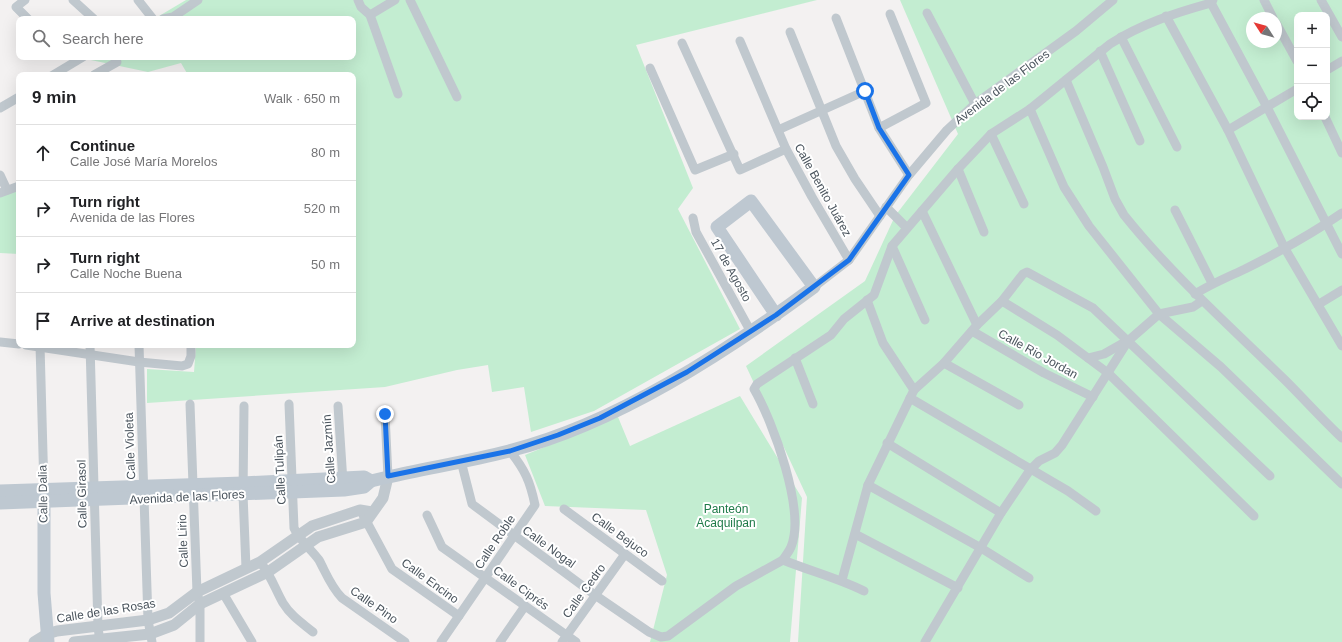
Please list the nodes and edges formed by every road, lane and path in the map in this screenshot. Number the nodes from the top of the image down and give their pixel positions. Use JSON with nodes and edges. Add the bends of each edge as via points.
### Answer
{"nodes":[{"id":1,"x":25,"y":0,"type":"edge"},
{"id":2,"x":73,"y":0,"type":"edge"},
{"id":3,"x":138,"y":0,"type":"edge"},
{"id":4,"x":198,"y":0,"type":"edge"},
{"id":5,"x":358,"y":0,"type":"edge"},
{"id":6,"x":395,"y":0,"type":"edge"},
{"id":7,"x":410,"y":0,"type":"edge"},
{"id":8,"x":1113,"y":0,"type":"edge"},
{"id":9,"x":1264,"y":0,"type":"edge"},
{"id":10,"x":1321,"y":0,"type":"edge"},
{"id":11,"x":1212,"y":1,"type":"edge"},
{"id":12,"x":1271,"y":12,"type":"edge"},
{"id":13,"x":927,"y":13,"type":"dead end"},
{"id":14,"x":890,"y":14,"type":"dead end"},
{"id":15,"x":370,"y":15,"type":"junction"},
{"id":16,"x":25,"y":16,"type":"edge"},
{"id":17,"x":91,"y":16,"type":"edge"},
{"id":18,"x":151,"y":16,"type":"edge"},
{"id":19,"x":174,"y":16,"type":"edge"},
{"id":20,"x":1166,"y":16,"type":"junction"},
{"id":21,"x":836,"y":18,"type":"dead end"},
{"id":22,"x":790,"y":32,"type":"dead end"},
{"id":23,"x":1282,"y":34,"type":"edge"},
{"id":24,"x":1121,"y":37,"type":"junction"},
{"id":25,"x":1342,"y":37,"type":"edge"},
{"id":26,"x":740,"y":41,"type":"dead end"},
{"id":27,"x":682,"y":43,"type":"dead end"},
{"id":28,"x":1100,"y":51,"type":"junction"},
{"id":29,"x":1294,"y":56,"type":"edge"},
{"id":30,"x":70,"y":60,"type":"edge"},
{"id":31,"x":1342,"y":61,"type":"edge"},
{"id":32,"x":117,"y":62,"type":"dead end"},
{"id":33,"x":650,"y":68,"type":"dead end"},
{"id":34,"x":1330,"y":68,"type":"edge"},
{"id":35,"x":56,"y":72,"type":"edge"},
{"id":36,"x":99,"y":72,"type":"edge"},
{"id":37,"x":1066,"y":80,"type":"junction"},
{"id":38,"x":865,"y":91,"type":"junction"},
{"id":39,"x":1294,"y":91,"type":"edge"},
{"id":40,"x":398,"y":94,"type":"dead end"},
{"id":41,"x":457,"y":97,"type":"dead end"},
{"id":42,"x":16,"y":99,"type":"edge"},
{"id":43,"x":975,"y":104,"type":"junction"},
{"id":44,"x":1267,"y":106,"type":"junction"},
{"id":45,"x":0,"y":108,"type":"edge"},
{"id":46,"x":1030,"y":109,"type":"junction"},
{"id":47,"x":822,"y":111,"type":"junction"},
{"id":48,"x":1326,"y":120,"type":"edge"},
{"id":49,"x":879,"y":128,"type":"junction"},
{"id":50,"x":778,"y":130,"type":"junction"},
{"id":51,"x":1228,"y":130,"type":"junction"},
{"id":52,"x":991,"y":134,"type":"junction"},
{"id":53,"x":1140,"y":141,"type":"dead end"},
{"id":54,"x":1177,"y":147,"type":"dead end"},
{"id":55,"x":786,"y":149,"type":"junction"},
{"id":56,"x":734,"y":154,"type":"junction"},
{"id":57,"x":1342,"y":154,"type":"edge"},
{"id":58,"x":958,"y":169,"type":"junction"},
{"id":59,"x":0,"y":175,"type":"edge"},
{"id":60,"x":909,"y":175,"type":"junction"},
{"id":61,"x":16,"y":187,"type":"edge"},
{"id":62,"x":4,"y":191,"type":"edge"},
{"id":63,"x":1024,"y":204,"type":"dead end"},
{"id":64,"x":886,"y":207,"type":"junction"},
{"id":65,"x":1175,"y":210,"type":"dead end"},
{"id":66,"x":922,"y":211,"type":"junction"},
{"id":67,"x":1342,"y":213,"type":"edge"},
{"id":68,"x":880,"y":216,"type":"junction"},
{"id":69,"x":694,"y":218,"type":"dead end"},
{"id":70,"x":1326,"y":224,"type":"junction"},
{"id":71,"x":907,"y":228,"type":"junction"},
{"id":72,"x":984,"y":232,"type":"dead end"},
{"id":73,"x":892,"y":246,"type":"junction"},
{"id":74,"x":1284,"y":247,"type":"junction"},
{"id":75,"x":1342,"y":254,"type":"edge"},
{"id":76,"x":849,"y":260,"type":"junction"},
{"id":77,"x":1212,"y":283,"type":"junction"},
{"id":78,"x":814,"y":287,"type":"junction"},
{"id":79,"x":1342,"y":290,"type":"edge"},
{"id":80,"x":1195,"y":294,"type":"junction"},
{"id":81,"x":867,"y":300,"type":"junction"},
{"id":82,"x":1002,"y":301,"type":"junction"},
{"id":83,"x":1202,"y":302,"type":"junction"},
{"id":84,"x":1319,"y":304,"type":"junction"},
{"id":85,"x":1159,"y":314,"type":"junction"},
{"id":86,"x":776,"y":315,"type":"junction"},
{"id":87,"x":925,"y":320,"type":"dead end"},
{"id":88,"x":975,"y":328,"type":"junction"},
{"id":89,"x":751,"y":332,"type":"junction"},
{"id":90,"x":1128,"y":341,"type":"junction"},
{"id":91,"x":0,"y":342,"type":"edge"},
{"id":92,"x":16,"y":344,"type":"edge"},
{"id":93,"x":1342,"y":346,"type":"edge"},
{"id":94,"x":40,"y":348,"type":"edge"},
{"id":95,"x":51,"y":348,"type":"edge"},
{"id":96,"x":90,"y":348,"type":"edge"},
{"id":97,"x":139,"y":348,"type":"edge"},
{"id":98,"x":191,"y":348,"type":"edge"},
{"id":99,"x":90,"y":355,"type":"junction"},
{"id":100,"x":795,"y":358,"type":"junction"},
{"id":101,"x":1088,"y":358,"type":"junction"},
{"id":102,"x":138,"y":362,"type":"junction"},
{"id":103,"x":944,"y":363,"type":"junction"},
{"id":104,"x":1108,"y":373,"type":"junction"},
{"id":105,"x":914,"y":390,"type":"junction"},
{"id":106,"x":1093,"y":397,"type":"junction"},
{"id":107,"x":910,"y":398,"type":"junction"},
{"id":108,"x":190,"y":404,"type":"dead end"},
{"id":109,"x":289,"y":404,"type":"dead end"},
{"id":110,"x":813,"y":404,"type":"dead end"},
{"id":111,"x":1019,"y":405,"type":"dead end"},
{"id":112,"x":244,"y":406,"type":"dead end"},
{"id":113,"x":338,"y":406,"type":"dead end"},
{"id":114,"x":385,"y":414,"type":"dead end"},
{"id":115,"x":1342,"y":438,"type":"edge"},
{"id":116,"x":887,"y":443,"type":"junction"},
{"id":117,"x":510,"y":451,"type":"junction"},
{"id":118,"x":461,"y":460,"type":"junction"},
{"id":119,"x":1030,"y":470,"type":"junction"},
{"id":120,"x":388,"y":476,"type":"junction"},
{"id":121,"x":1270,"y":476,"type":"dead end"},
{"id":122,"x":344,"y":484,"type":"junction"},
{"id":123,"x":1342,"y":484,"type":"edge"},
{"id":124,"x":144,"y":485,"type":"junction"},
{"id":125,"x":868,"y":485,"type":"junction"},
{"id":126,"x":293,"y":487,"type":"junction"},
{"id":127,"x":243,"y":488,"type":"junction"},
{"id":128,"x":0,"y":491,"type":"edge"},
{"id":129,"x":193,"y":491,"type":"junction"},
{"id":130,"x":94,"y":494,"type":"junction"},
{"id":131,"x":44,"y":496,"type":"junction"},
{"id":132,"x":144,"y":499,"type":"junction"},
{"id":133,"x":0,"y":503,"type":"edge"},
{"id":134,"x":564,"y":509,"type":"dead end"},
{"id":135,"x":360,"y":510,"type":"junction"},
{"id":136,"x":1096,"y":511,"type":"dead end"},
{"id":137,"x":372,"y":512,"type":"junction"},
{"id":138,"x":1001,"y":513,"type":"junction"},
{"id":139,"x":427,"y":515,"type":"dead end"},
{"id":140,"x":1254,"y":516,"type":"dead end"},
{"id":141,"x":366,"y":522,"type":"junction"},
{"id":142,"x":855,"y":534,"type":"junction"},
{"id":143,"x":297,"y":535,"type":"junction"},
{"id":144,"x":514,"y":536,"type":"junction"},
{"id":145,"x":306,"y":544,"type":"junction"},
{"id":146,"x":981,"y":548,"type":"junction"},
{"id":147,"x":625,"y":554,"type":"junction"},
{"id":148,"x":783,"y":560,"type":"junction"},
{"id":149,"x":260,"y":562,"type":"junction"},
{"id":150,"x":246,"y":568,"type":"junction"},
{"id":151,"x":268,"y":572,"type":"junction"},
{"id":152,"x":486,"y":578,"type":"junction"},
{"id":153,"x":1029,"y":578,"type":"dead end"},
{"id":154,"x":842,"y":580,"type":"junction"},
{"id":155,"x":662,"y":581,"type":"dead end"},
{"id":156,"x":958,"y":588,"type":"junction"},
{"id":157,"x":864,"y":591,"type":"dead end"},
{"id":158,"x":197,"y":592,"type":"junction"},
{"id":159,"x":223,"y":593,"type":"junction"},
{"id":160,"x":595,"y":595,"type":"junction"},
{"id":161,"x":200,"y":604,"type":"junction"},
{"id":162,"x":525,"y":606,"type":"junction"},
{"id":163,"x":459,"y":616,"type":"junction"},
{"id":164,"x":148,"y":620,"type":"junction"},
{"id":165,"x":98,"y":627,"type":"junction"},
{"id":166,"x":313,"y":632,"type":"dead end"},
{"id":167,"x":48,"y":638,"type":"edge"},
{"id":168,"x":151,"y":638,"type":"edge"},
{"id":169,"x":564,"y":639,"type":"edge"},
{"id":170,"x":100,"y":641,"type":"edge"},
{"id":171,"x":34,"y":642,"type":"edge"},
{"id":172,"x":74,"y":642,"type":"edge"},
{"id":173,"x":200,"y":642,"type":"edge"},
{"id":174,"x":252,"y":642,"type":"edge"},
{"id":175,"x":406,"y":642,"type":"edge"},
{"id":176,"x":441,"y":642,"type":"edge"},
{"id":177,"x":500,"y":642,"type":"edge"},
{"id":178,"x":576,"y":642,"type":"edge"},
{"id":179,"x":925,"y":642,"type":"edge"}],
"edges":[{"from":1,"to":16,"type":"street","via":[[16,7]]},
{"from":2,"to":17,"type":"street"},
{"from":3,"to":18,"type":"street"},
{"from":4,"to":19,"type":"street"},
{"from":5,"to":15,"type":"street","via":[[361,7]]},
{"from":6,"to":15,"type":"street"},
{"from":7,"to":41,"type":"street"},
{"from":8,"to":43,"type":"street","name":"Avenida de las Flores","via":[[1076,31]]},
{"from":9,"to":12,"type":"street"},
{"from":10,"to":25,"type":"street"},
{"from":11,"to":20,"type":"street"},
{"from":11,"to":44,"type":"street"},
{"from":13,"to":43,"type":"street"},
{"from":14,"to":49,"type":"street","via":[[926,103]]},
{"from":15,"to":40,"type":"street"},
{"from":20,"to":24,"type":"street"},
{"from":20,"to":51,"type":"street"},
{"from":21,"to":38,"type":"street"},
{"from":22,"to":47,"type":"street"},
{"from":23,"to":29,"type":"street"},
{"from":24,"to":28,"type":"street"},
{"from":24,"to":54,"type":"street"},
{"from":26,"to":50,"type":"street","name":"Calle Benito Juárez"},
{"from":27,"to":56,"type":"street"},
{"from":28,"to":37,"type":"street"},
{"from":28,"to":53,"type":"street"},
{"from":30,"to":35,"type":"street"},
{"from":31,"to":34,"type":"street"},
{"from":32,"to":36,"type":"street"},
{"from":33,"to":56,"type":"street","via":[[695,170]]},
{"from":37,"to":46,"type":"street"},
{"from":37,"to":80,"type":"street","via":[[1124,215]]},
{"from":38,"to":47,"type":"street"},
{"from":38,"to":49,"type":"street"},
{"from":39,"to":44,"type":"street"},
{"from":42,"to":45,"type":"street"},
{"from":43,"to":60,"type":"street","name":"Avenida de las Flores","via":[[946,130]]},
{"from":44,"to":51,"type":"street"},
{"from":44,"to":70,"type":"street"},
{"from":46,"to":52,"type":"street"},
{"from":46,"to":85,"type":"street","via":[[1064,187],[1089,226]]},
{"from":47,"to":50,"type":"street"},
{"from":47,"to":68,"type":"street","via":[[847,166]]},
{"from":48,"to":57,"type":"street"},
{"from":49,"to":60,"type":"street"},
{"from":50,"to":55,"type":"street","name":"Calle Benito Juárez"},
{"from":51,"to":74,"type":"street"},
{"from":52,"to":58,"type":"street"},
{"from":52,"to":63,"type":"street"},
{"from":55,"to":56,"type":"street","via":[[740,170]]},
{"from":55,"to":76,"type":"street","name":"Calle Benito Juárez"},
{"from":58,"to":66,"type":"street"},
{"from":58,"to":72,"type":"street"},
{"from":59,"to":62,"type":"street"},
{"from":60,"to":64,"type":"street","name":"Avenida de las Flores"},
{"from":61,"to":62,"type":"street"},
{"from":64,"to":68,"type":"street","name":"Avenida de las Flores"},
{"from":64,"to":71,"type":"street"},
{"from":65,"to":77,"type":"street"},
{"from":66,"to":71,"type":"street"},
{"from":66,"to":88,"type":"street"},
{"from":67,"to":70,"type":"street"},
{"from":68,"to":76,"type":"street","name":"Avenida de las Flores"},
{"from":69,"to":89,"type":"street","name":"17 de Agosto","via":[[696,232]]},
{"from":70,"to":74,"type":"street"},
{"from":70,"to":75,"type":"street"},
{"from":71,"to":73,"type":"street"},
{"from":73,"to":81,"type":"street","via":[[874,295]]},
{"from":73,"to":87,"type":"street"},
{"from":74,"to":77,"type":"street","via":[[1245,269]]},
{"from":74,"to":84,"type":"street"},
{"from":76,"to":78,"type":"street","name":"Avenida de las Flores"},
{"from":77,"to":80,"type":"street"},
{"from":78,"to":86,"type":"main road","name":"Avenida de las Flores"},
{"from":78,"to":86,"type":"main road","via":[[751,201],[717,227]]},
{"from":79,"to":84,"type":"street"},
{"from":80,"to":83,"type":"street"},
{"from":81,"to":100,"type":"street","via":[[831,335]]},
{"from":81,"to":105,"type":"street","via":[[884,343]]},
{"from":82,"to":88,"type":"street"},
{"from":82,"to":90,"type":"street","via":[[1023,274],[1031,274],[1093,308]]},
{"from":82,"to":101,"type":"street","via":[[1057,335]]},
{"from":83,"to":85,"type":"street","via":[[1193,307]]},
{"from":83,"to":115,"type":"street","via":[[1286,380]]},
{"from":84,"to":93,"type":"street"},
{"from":85,"to":90,"type":"street"},
{"from":85,"to":123,"type":"street","via":[[1222,366]]},
{"from":86,"to":89,"type":"main road","name":"Avenida de las Flores"},
{"from":88,"to":103,"type":"street"},
{"from":88,"to":106,"type":"street","name":"Calle Rio Jordan","via":[[1044,373]]},
{"from":89,"to":117,"type":"main road","name":"Avenida de las Flores","via":[[687,372],[600,418]]},
{"from":90,"to":101,"type":"street","via":[[1104,354]]},
{"from":90,"to":104,"type":"street"},
{"from":90,"to":121,"type":"street"},
{"from":91,"to":92,"type":"street"},
{"from":94,"to":131,"type":"street","name":"Calle Dalia"},
{"from":95,"to":99,"type":"street"},
{"from":96,"to":99,"type":"street","name":"Calle Girasol"},
{"from":97,"to":102,"type":"street","name":"Calle Violeta"},
{"from":98,"to":102,"type":"street","via":[[188,364],[182,366]]},
{"from":99,"to":102,"type":"street"},
{"from":99,"to":130,"type":"street","name":"Calle Girasol"},
{"from":100,"to":110,"type":"street"},
{"from":100,"to":148,"type":"street","via":[[757,384],[754,389],[782,451],[794,508],[791,547]]},
{"from":101,"to":104,"type":"street"},
{"from":102,"to":124,"type":"street","name":"Calle Violeta"},
{"from":103,"to":105,"type":"street"},
{"from":103,"to":111,"type":"street"},
{"from":104,"to":106,"type":"street"},
{"from":104,"to":140,"type":"street"},
{"from":105,"to":107,"type":"street"},
{"from":106,"to":119,"type":"street","via":[[1062,445]]},
{"from":107,"to":116,"type":"street"},
{"from":107,"to":119,"type":"street"},
{"from":108,"to":129,"type":"street","name":"Calle Lirio"},
{"from":109,"to":126,"type":"street","name":"Calle Tulipán"},
{"from":112,"to":127,"type":"street"},
{"from":113,"to":122,"type":"street","name":"Calle Jazmín"},
{"from":114,"to":120,"type":"street"},
{"from":116,"to":125,"type":"street"},
{"from":116,"to":138,"type":"street"},
{"from":117,"to":118,"type":"main road","name":"Avenida de las Flores"},
{"from":117,"to":144,"type":"street","name":"Calle Roble","via":[[524,469],[535,505]]},
{"from":118,"to":120,"type":"main road","name":"Avenida de las Flores"},
{"from":118,"to":144,"type":"street","name":"Calle Nogal","via":[[472,504]]},
{"from":119,"to":136,"type":"street","via":[[1073,494]]},
{"from":119,"to":138,"type":"street"},
{"from":120,"to":122,"type":"main road","name":"Avenida de las Flores","via":[[371,480],[364,477]]},
{"from":120,"to":137,"type":"street","via":[[383,498]]},
{"from":122,"to":126,"type":"main road","name":"Avenida de las Flores"},
{"from":124,"to":129,"type":"main road","name":"Avenida de las Flores"},
{"from":124,"to":130,"type":"main road","name":"Avenida de las Flores"},
{"from":124,"to":132,"type":"street","name":"Calle Violeta"},
{"from":125,"to":142,"type":"street"},
{"from":125,"to":146,"type":"street"},
{"from":126,"to":127,"type":"main road","name":"Avenida de las Flores"},
{"from":126,"to":143,"type":"street","name":"Calle Tulipán","via":[[294,528]]},
{"from":127,"to":129,"type":"main road","name":"Avenida de las Flores"},
{"from":127,"to":150,"type":"street"},
{"from":128,"to":131,"type":"main road","name":"Avenida de las Flores"},
{"from":129,"to":132,"type":"main road","name":"Avenida de las Flores"},
{"from":129,"to":158,"type":"street","name":"Calle Lirio"},
{"from":130,"to":131,"type":"main road","name":"Avenida de las Flores"},
{"from":130,"to":132,"type":"main road","name":"Avenida de las Flores"},
{"from":130,"to":165,"type":"street","name":"Calle Girasol"},
{"from":131,"to":133,"type":"main road","name":"Avenida de las Flores"},
{"from":131,"to":167,"type":"main road","name":"Calle Dalia","via":[[44,593]]},
{"from":132,"to":164,"type":"street","name":"Calle Violeta"},
{"from":134,"to":147,"type":"street","name":"Calle Bejuco"},
{"from":135,"to":137,"type":"street","name":"Calle de las Rosas"},
{"from":135,"to":141,"type":"street","name":"Calle Encino"},
{"from":135,"to":143,"type":"street","name":"Calle de las Rosas","via":[[312,526]]},
{"from":137,"to":141,"type":"street"},
{"from":138,"to":146,"type":"street"},
{"from":139,"to":152,"type":"street","name":"Calle Ciprés","via":[[442,547]]},
{"from":141,"to":145,"type":"street","via":[[318,537]]},
{"from":141,"to":163,"type":"street","name":"Calle Encino","via":[[392,569]]},
{"from":142,"to":154,"type":"street"},
{"from":142,"to":156,"type":"street"},
{"from":143,"to":145,"type":"street","name":"Calle Pino"},
{"from":143,"to":149,"type":"street","name":"Calle de las Rosas"},
{"from":144,"to":152,"type":"street","name":"Calle Roble"},
{"from":144,"to":160,"type":"street","name":"Calle Nogal"},
{"from":145,"to":151,"type":"street"},
{"from":145,"to":175,"type":"street","name":"Calle Pino","via":[[318,559],[334,590],[342,598]]},
{"from":146,"to":153,"type":"street"},
{"from":146,"to":156,"type":"street"},
{"from":147,"to":155,"type":"street","name":"Calle Bejuco"},
{"from":147,"to":160,"type":"street","name":"Calle Cedro"},
{"from":148,"to":154,"type":"street"},
{"from":148,"to":160,"type":"street","name":"Calle Nogal","via":[[736,586],[668,636],[661,637],[649,632]]},
{"from":149,"to":150,"type":"street","name":"Calle de las Rosas"},
{"from":149,"to":151,"type":"street"},
{"from":150,"to":158,"type":"street","name":"Calle de las Rosas"},
{"from":151,"to":159,"type":"street"},
{"from":151,"to":166,"type":"street","via":[[283,604],[294,618]]},
{"from":152,"to":162,"type":"street","name":"Calle Ciprés"},
{"from":152,"to":163,"type":"street","name":"Calle Roble"},
{"from":154,"to":157,"type":"street"},
{"from":156,"to":179,"type":"street","via":[[936,620]]},
{"from":158,"to":161,"type":"street","name":"Calle Lirio"},
{"from":158,"to":164,"type":"street","name":"Calle de las Rosas","via":[[169,613]]},
{"from":159,"to":161,"type":"street"},
{"from":159,"to":174,"type":"street"},
{"from":160,"to":169,"type":"street","name":"Calle Cedro"},
{"from":161,"to":168,"type":"street","via":[[174,625]]},
{"from":161,"to":173,"type":"street","name":"Calle Lirio"},
{"from":162,"to":169,"type":"street","name":"Calle Ciprés"},
{"from":162,"to":177,"type":"street"},
{"from":163,"to":176,"type":"street","name":"Calle Roble"},
{"from":164,"to":165,"type":"street","name":"Calle de las Rosas"},
{"from":164,"to":168,"type":"street","name":"Calle Violeta"},
{"from":165,"to":167,"type":"street","name":"Calle de las Rosas","via":[[57,631]]},
{"from":165,"to":170,"type":"street","name":"Calle Girasol"},
{"from":167,"to":171,"type":"street","name":"Calle de las Rosas"},
{"from":168,"to":170,"type":"street"},
{"from":169,"to":178,"type":"street","name":"Calle Ciprés"},
{"from":170,"to":172,"type":"street"}]}
